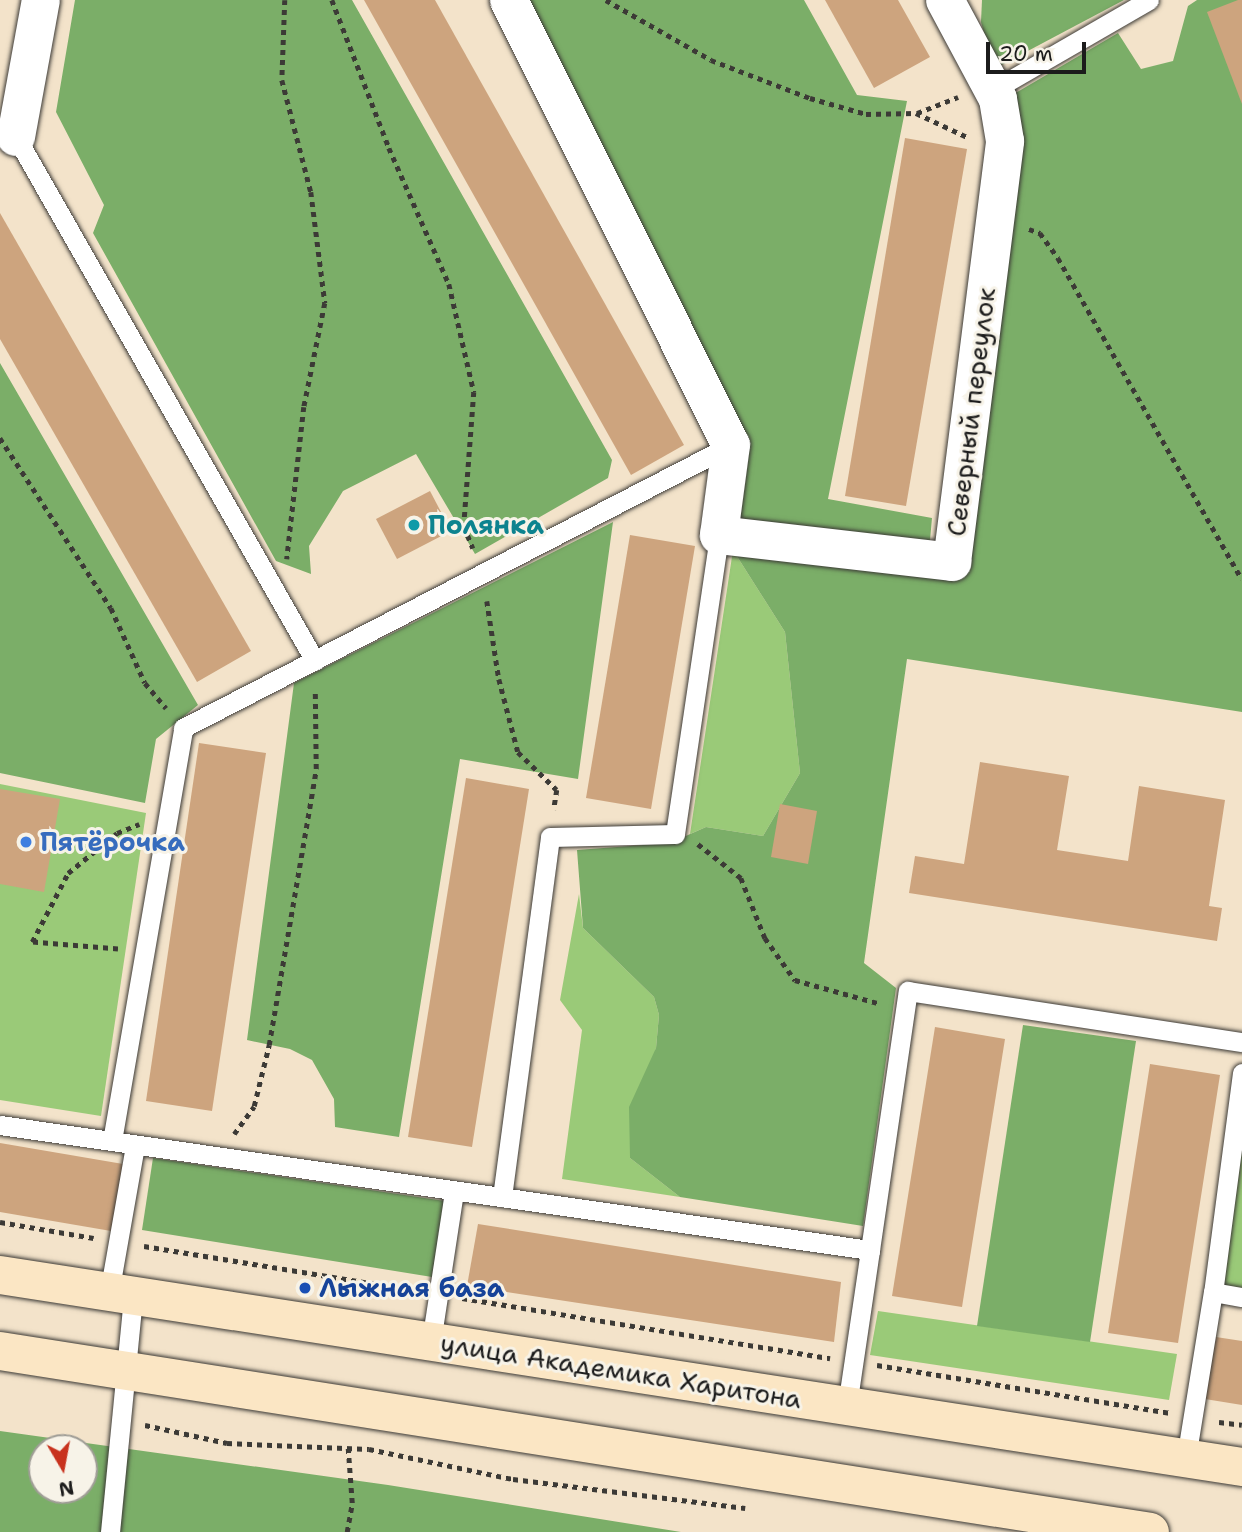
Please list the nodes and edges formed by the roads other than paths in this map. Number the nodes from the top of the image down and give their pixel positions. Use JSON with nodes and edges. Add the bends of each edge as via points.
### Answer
{"nodes":[{"id":1,"x":41,"y":0,"type":"edge"},
{"id":2,"x":509,"y":0,"type":"edge"},
{"id":3,"x":945,"y":0,"type":"edge"},
{"id":4,"x":1149,"y":0,"type":"edge"},
{"id":5,"x":993,"y":90,"type":"junction"},
{"id":6,"x":16,"y":137,"type":"joint"},
{"id":7,"x":731,"y":445,"type":"junction"},
{"id":8,"x":719,"y":535,"type":"junction"},
{"id":9,"x":314,"y":661,"type":"junction"},
{"id":10,"x":1242,"y":1042,"type":"edge"},
{"id":11,"x":1242,"y":1073,"type":"edge"},
{"id":12,"x":0,"y":1125,"type":"edge"},
{"id":13,"x":113,"y":1141,"type":"junction"},
{"id":14,"x":135,"y":1145,"type":"junction"},
{"id":15,"x":454,"y":1191,"type":"junction"},
{"id":16,"x":502,"y":1197,"type":"junction"},
{"id":17,"x":870,"y":1250,"type":"junction"},
{"id":18,"x":0,"y":1275,"type":"edge"},
{"id":19,"x":1213,"y":1293,"type":"junction"},
{"id":20,"x":121,"y":1295,"type":"junction"},
{"id":21,"x":1242,"y":1297,"type":"edge"},
{"id":22,"x":431,"y":1342,"type":"junction"},
{"id":23,"x":0,"y":1351,"type":"edge"},
{"id":24,"x":125,"y":1371,"type":"junction"},
{"id":25,"x":847,"y":1406,"type":"junction"},
{"id":26,"x":1186,"y":1458,"type":"junction"},
{"id":27,"x":1242,"y":1467,"type":"edge"},
{"id":28,"x":110,"y":1532,"type":"edge"},
{"id":29,"x":1150,"y":1532,"type":"edge"}],
"edges":[{"from":1,"to":6,"type":"street"},
{"from":2,"to":7,"type":"street"},
{"from":3,"to":5,"type":"street","name":"Северный переулок"},
{"from":4,"to":5,"type":"lane"},
{"from":5,"to":8,"type":"street","name":"Северный переулок","via":[[1006,141],[952,562]]},
{"from":6,"to":9,"type":"lane"},
{"from":7,"to":8,"type":"street"},
{"from":7,"to":9,"type":"lane"},
{"from":8,"to":16,"type":"lane","via":[[674,834],[550,837]]},
{"from":9,"to":13,"type":"lane","via":[[183,728]]},
{"from":10,"to":17,"type":"lane","via":[[908,992]]},
{"from":11,"to":19,"type":"lane"},
{"from":12,"to":13,"type":"lane"},
{"from":13,"to":14,"type":"lane"},
{"from":14,"to":15,"type":"lane"},
{"from":14,"to":20,"type":"lane","via":[[118,1241]]},
{"from":15,"to":16,"type":"lane"},
{"from":15,"to":22,"type":"lane"},
{"from":16,"to":17,"type":"lane"},
{"from":17,"to":25,"type":"lane"},
{"from":18,"to":20,"type":"main road","name":"улица Академика Харитона"},
{"from":19,"to":21,"type":"lane"},
{"from":19,"to":26,"type":"lane"},
{"from":20,"to":22,"type":"main road","name":"улица Академика Харитона"},
{"from":20,"to":24,"type":"lane"},
{"from":22,"to":25,"type":"main road","name":"улица Академика Харитона"},
{"from":23,"to":24,"type":"main road"},
{"from":24,"to":28,"type":"lane"},
{"from":24,"to":29,"type":"main road"},
{"from":25,"to":26,"type":"main road","name":"улица Академика Харитона"},
{"from":26,"to":27,"type":"main road","name":"улица Академика Харитона"}]}
